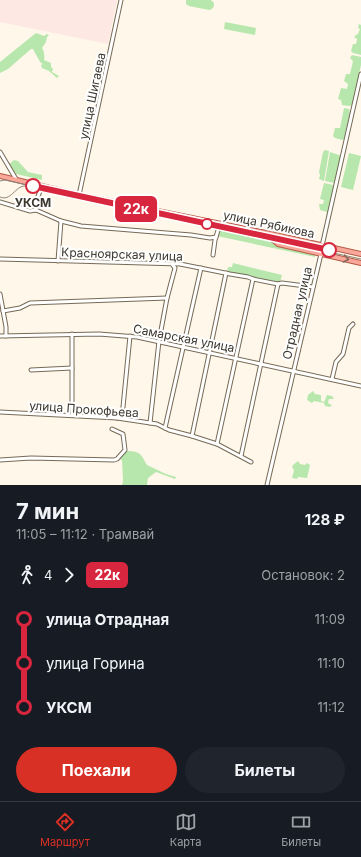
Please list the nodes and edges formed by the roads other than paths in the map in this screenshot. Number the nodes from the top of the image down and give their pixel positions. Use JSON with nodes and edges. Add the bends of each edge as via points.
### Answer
{"nodes":[{"id":1,"x":122,"y":0,"type":"edge"},
{"id":2,"x":361,"y":74,"type":"edge"},
{"id":3,"x":0,"y":152,"type":"edge"},
{"id":4,"x":0,"y":176,"type":"edge"},
{"id":5,"x":16,"y":179,"type":"junction"},
{"id":6,"x":42,"y":186,"type":"junction"},
{"id":7,"x":79,"y":195,"type":"junction"},
{"id":8,"x":0,"y":202,"type":"edge"},
{"id":9,"x":36,"y":210,"type":"junction"},
{"id":10,"x":61,"y":221,"type":"junction"},
{"id":11,"x":220,"y":224,"type":"junction"},
{"id":12,"x":264,"y":233,"type":"junction"},
{"id":13,"x":216,"y":237,"type":"junction"},
{"id":14,"x":322,"y":246,"type":"junction"},
{"id":15,"x":321,"y":254,"type":"junction"},
{"id":16,"x":361,"y":254,"type":"edge"},
{"id":17,"x":213,"y":255,"type":"dead end"},
{"id":18,"x":0,"y":259,"type":"edge"},
{"id":19,"x":58,"y":261,"type":"junction"},
{"id":20,"x":361,"y":262,"type":"edge"},
{"id":21,"x":172,"y":264,"type":"junction"},
{"id":22,"x":180,"y":264,"type":"junction"},
{"id":23,"x":175,"y":268,"type":"junction"},
{"id":24,"x":201,"y":268,"type":"junction"},
{"id":25,"x":226,"y":274,"type":"junction"},
{"id":26,"x":254,"y":279,"type":"junction"},
{"id":27,"x":278,"y":284,"type":"junction"},
{"id":28,"x":313,"y":287,"type":"junction"},
{"id":29,"x":0,"y":294,"type":"edge"},
{"id":30,"x":166,"y":298,"type":"junction"},
{"id":31,"x":3,"y":311,"type":"junction"},
{"id":32,"x":353,"y":324,"type":"dead end"},
{"id":33,"x":72,"y":334,"type":"junction"},
{"id":34,"x":0,"y":336,"type":"edge"},
{"id":35,"x":6,"y":336,"type":"junction"},
{"id":36,"x":130,"y":336,"type":"junction"},
{"id":37,"x":159,"y":341,"type":"junction"},
{"id":38,"x":184,"y":347,"type":"junction"},
{"id":39,"x":210,"y":352,"type":"junction"},
{"id":40,"x":236,"y":358,"type":"junction"},
{"id":41,"x":261,"y":363,"type":"junction"},
{"id":42,"x":72,"y":368,"type":"junction"},
{"id":43,"x":31,"y":370,"type":"dead end"},
{"id":44,"x":294,"y":371,"type":"junction"},
{"id":45,"x":332,"y":379,"type":"junction"},
{"id":46,"x":361,"y":386,"type":"edge"},
{"id":47,"x":0,"y":412,"type":"edge"},
{"id":48,"x":72,"y":416,"type":"junction"},
{"id":49,"x":117,"y":418,"type":"junction"},
{"id":50,"x":150,"y":423,"type":"junction"},
{"id":51,"x":166,"y":428,"type":"junction"},
{"id":52,"x":112,"y":429,"type":"dead end"},
{"id":53,"x":192,"y":436,"type":"junction"},
{"id":54,"x":217,"y":444,"type":"junction"},
{"id":55,"x":241,"y":456,"type":"junction"},
{"id":56,"x":0,"y":460,"type":"edge"},
{"id":57,"x":251,"y":462,"type":"dead end"},
{"id":58,"x":267,"y":485,"type":"edge"}],
"edges":[{"from":1,"to":7,"type":"street","name":"улица Шигаева"},
{"from":2,"to":14,"type":"street","name":"Отрадная улица"},
{"from":3,"to":5,"type":"street"},
{"from":4,"to":5,"type":"main road","name":"улица Рябикова"},
{"from":5,"to":6,"type":"main road","name":"улица Рябикова"},
{"from":6,"to":7,"type":"main road","name":"улица Рябикова"},
{"from":6,"to":9,"type":"street","via":[[35,204]]},
{"from":7,"to":11,"type":"main road","name":"улица Рябикова"},
{"from":8,"to":9,"type":"street","via":[[30,211]]},
{"from":9,"to":10,"type":"street"},
{"from":10,"to":13,"type":"street","via":[[81,226]]},
{"from":10,"to":19,"type":"street"},
{"from":11,"to":12,"type":"main road","name":"улица Рябикова"},
{"from":11,"to":13,"type":"street"},
{"from":12,"to":14,"type":"main road","name":"улица Рябикова"},
{"from":12,"to":15,"type":"main road","name":"улица Рябикова","via":[[278,244]]},
{"from":13,"to":17,"type":"street"},
{"from":14,"to":15,"type":"main road","name":"Отрадная улица"},
{"from":14,"to":16,"type":"main road","name":"улица Рябикова"},
{"from":15,"to":20,"type":"main road","name":"улица Рябикова","one_way":true},
{"from":15,"to":28,"type":"street","name":"Отрадная улица"},
{"from":18,"to":19,"type":"street","name":"Красноярская улица"},
{"from":19,"to":21,"type":"street","name":"Красноярская улица"},
{"from":21,"to":22,"type":"street","name":"Красноярская улица"},
{"from":21,"to":23,"type":"street"},
{"from":22,"to":23,"type":"street"},
{"from":22,"to":24,"type":"street","name":"Красноярская улица"},
{"from":23,"to":30,"type":"street"},
{"from":24,"to":25,"type":"street","name":"Красноярская улица"},
{"from":24,"to":38,"type":"street"},
{"from":25,"to":26,"type":"street","name":"Красноярская улица"},
{"from":25,"to":39,"type":"street"},
{"from":26,"to":27,"type":"street","name":"Красноярская улица"},
{"from":26,"to":40,"type":"street"},
{"from":27,"to":28,"type":"street","name":"Красноярская улица"},
{"from":27,"to":41,"type":"street"},
{"from":28,"to":44,"type":"street","name":"Отрадная улица"},
{"from":29,"to":31,"type":"street"},
{"from":30,"to":31,"type":"street","via":[[30,303]]},
{"from":30,"to":37,"type":"street"},
{"from":31,"to":35,"type":"street"},
{"from":32,"to":45,"type":"street","via":[[349,328],[343,354],[336,362]]},
{"from":33,"to":35,"type":"street","name":"Самарская улица"},
{"from":33,"to":36,"type":"street","name":"Самарская улица"},
{"from":33,"to":42,"type":"street"},
{"from":34,"to":35,"type":"street","name":"Самарская улица"},
{"from":36,"to":37,"type":"street","name":"Самарская улица"},
{"from":36,"to":49,"type":"street","via":[[123,407]]},
{"from":37,"to":38,"type":"street","name":"Самарская улица"},
{"from":37,"to":50,"type":"street"},
{"from":38,"to":39,"type":"street","name":"Самарская улица"},
{"from":38,"to":51,"type":"street"},
{"from":39,"to":40,"type":"street","name":"Самарская улица"},
{"from":39,"to":53,"type":"street"},
{"from":40,"to":41,"type":"street","name":"Самарская улица"},
{"from":40,"to":54,"type":"street"},
{"from":41,"to":44,"type":"street","name":"Самарская улица"},
{"from":41,"to":55,"type":"street"},
{"from":42,"to":43,"type":"street"},
{"from":42,"to":48,"type":"street"},
{"from":44,"to":45,"type":"street","name":"Самарская улица"},
{"from":44,"to":58,"type":"street","name":"Отрадная улица"},
{"from":45,"to":46,"type":"street","name":"Самарская улица"},
{"from":47,"to":48,"type":"street","name":"улица Прокофьева"},
{"from":48,"to":49,"type":"street","name":"улица Прокофьева"},
{"from":49,"to":50,"type":"street","name":"улица Прокофьева"},
{"from":50,"to":51,"type":"street","name":"улица Прокофьева"},
{"from":51,"to":53,"type":"street","name":"улица Прокофьева"},
{"from":52,"to":56,"type":"street","via":[[124,434],[126,450],[114,460]]},
{"from":53,"to":54,"type":"street","name":"улица Прокофьева"},
{"from":54,"to":55,"type":"street","name":"улица Прокофьева"},
{"from":55,"to":57,"type":"street","name":"улица Прокофьева"}]}
